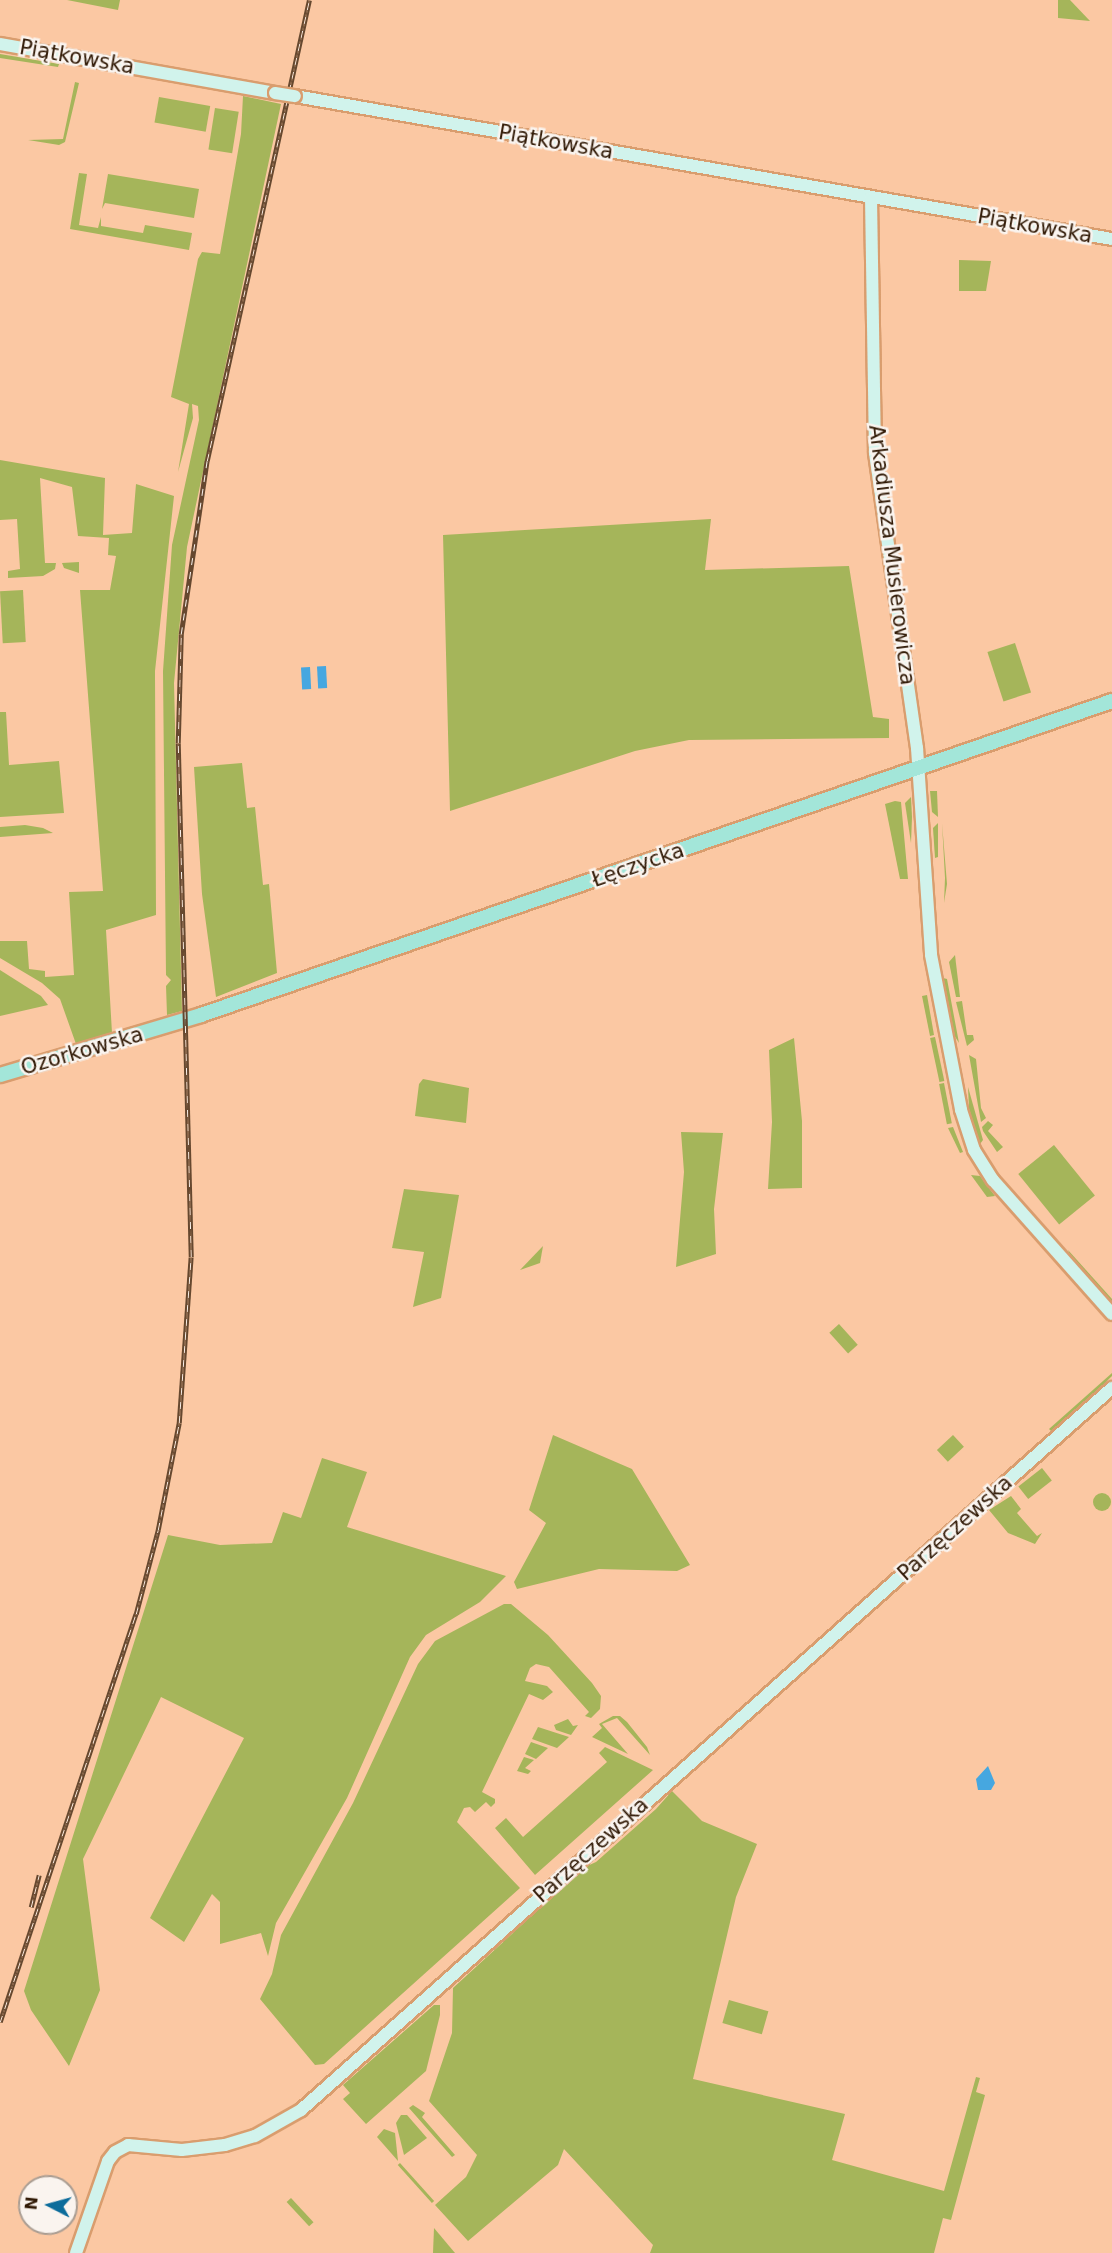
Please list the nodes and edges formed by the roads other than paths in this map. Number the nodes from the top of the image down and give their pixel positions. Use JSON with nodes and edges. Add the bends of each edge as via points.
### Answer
{"nodes":[{"id":1,"x":0,"y":44,"type":"edge"},
{"id":2,"x":871,"y":198,"type":"junction"},
{"id":3,"x":1112,"y":239,"type":"edge"},
{"id":4,"x":1112,"y":701,"type":"edge"},
{"id":5,"x":918,"y":768,"type":"junction"},
{"id":6,"x":164,"y":1027,"type":"joint"},
{"id":7,"x":0,"y":1075,"type":"edge"},
{"id":8,"x":1112,"y":1314,"type":"edge"},
{"id":9,"x":1112,"y":1388,"type":"edge"},
{"id":10,"x":76,"y":2253,"type":"edge"}],
"edges":[{"from":1,"to":2,"type":"street","name":"Piątkowska","bridge":true},
{"from":2,"to":3,"type":"street","name":"Piątkowska"},
{"from":2,"to":5,"type":"street","name":"Arkadiusza Musierowicza","via":[[875,453]]},
{"from":4,"to":5,"type":"main road","name":"Łęczycka"},
{"from":5,"to":6,"type":"main road","name":"Łęczycka"},
{"from":5,"to":8,"type":"street","name":"Arkadiusza Musierowicza","via":[[932,956],[969,1138],[1005,1196]]},
{"from":6,"to":7,"type":"main road","name":"Ozorkowska"},
{"from":9,"to":10,"type":"street","name":"Parzęczewska","via":[[307,2105],[255,2136],[225,2145],[182,2150],[128,2145],[114,2152]]}]}
